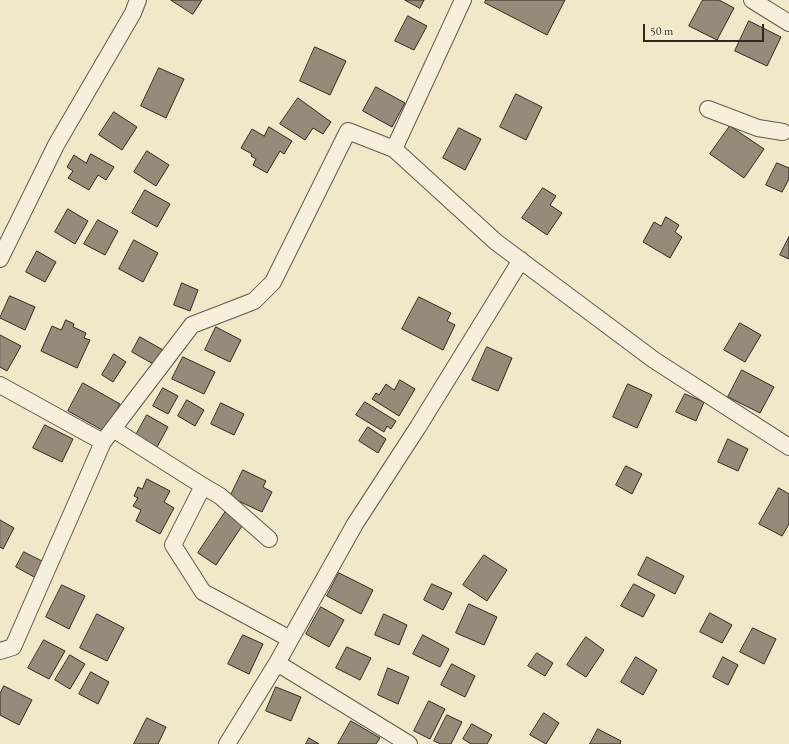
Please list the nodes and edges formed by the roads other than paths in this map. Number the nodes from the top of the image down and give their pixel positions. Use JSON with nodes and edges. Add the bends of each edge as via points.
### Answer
{"nodes":[{"id":1,"x":138,"y":0,"type":"edge"},
{"id":2,"x":463,"y":0,"type":"edge"},
{"id":3,"x":752,"y":0,"type":"edge"},
{"id":4,"x":789,"y":23,"type":"edge"},
{"id":5,"x":708,"y":109,"type":"dead end"},
{"id":6,"x":787,"y":134,"type":"edge"},
{"id":7,"x":394,"y":150,"type":"junction"},
{"id":8,"x":0,"y":258,"type":"edge"},
{"id":9,"x":521,"y":260,"type":"junction"},
{"id":10,"x":0,"y":385,"type":"edge"},
{"id":11,"x":112,"y":429,"type":"junction"},
{"id":12,"x":103,"y":442,"type":"junction"},
{"id":13,"x":789,"y":448,"type":"edge"},
{"id":14,"x":203,"y":486,"type":"junction"},
{"id":15,"x":269,"y":539,"type":"dead end"},
{"id":16,"x":290,"y":639,"type":"junction"},
{"id":17,"x":0,"y":651,"type":"edge"},
{"id":18,"x":276,"y":663,"type":"junction"},
{"id":19,"x":227,"y":744,"type":"edge"},
{"id":20,"x":409,"y":744,"type":"edge"}],
"edges":[{"from":1,"to":8,"type":"street","via":[[133,13],[56,145]]},
{"from":2,"to":7,"type":"street"},
{"from":3,"to":4,"type":"street"},
{"from":5,"to":6,"type":"street","via":[[758,128]]},
{"from":7,"to":9,"type":"street","via":[[496,242]]},
{"from":7,"to":11,"type":"street","via":[[348,131],[273,282],[254,301],[192,325]]},
{"from":9,"to":13,"type":"street","via":[[654,360]]},
{"from":9,"to":16,"type":"street","via":[[355,524]]},
{"from":10,"to":12,"type":"street"},
{"from":11,"to":12,"type":"street"},
{"from":11,"to":14,"type":"street"},
{"from":12,"to":17,"type":"street","via":[[13,647]]},
{"from":14,"to":15,"type":"street","via":[[220,496]]},
{"from":14,"to":16,"type":"street","via":[[173,544],[203,592]]},
{"from":16,"to":18,"type":"street"},
{"from":18,"to":19,"type":"street"},
{"from":18,"to":20,"type":"street"}]}
